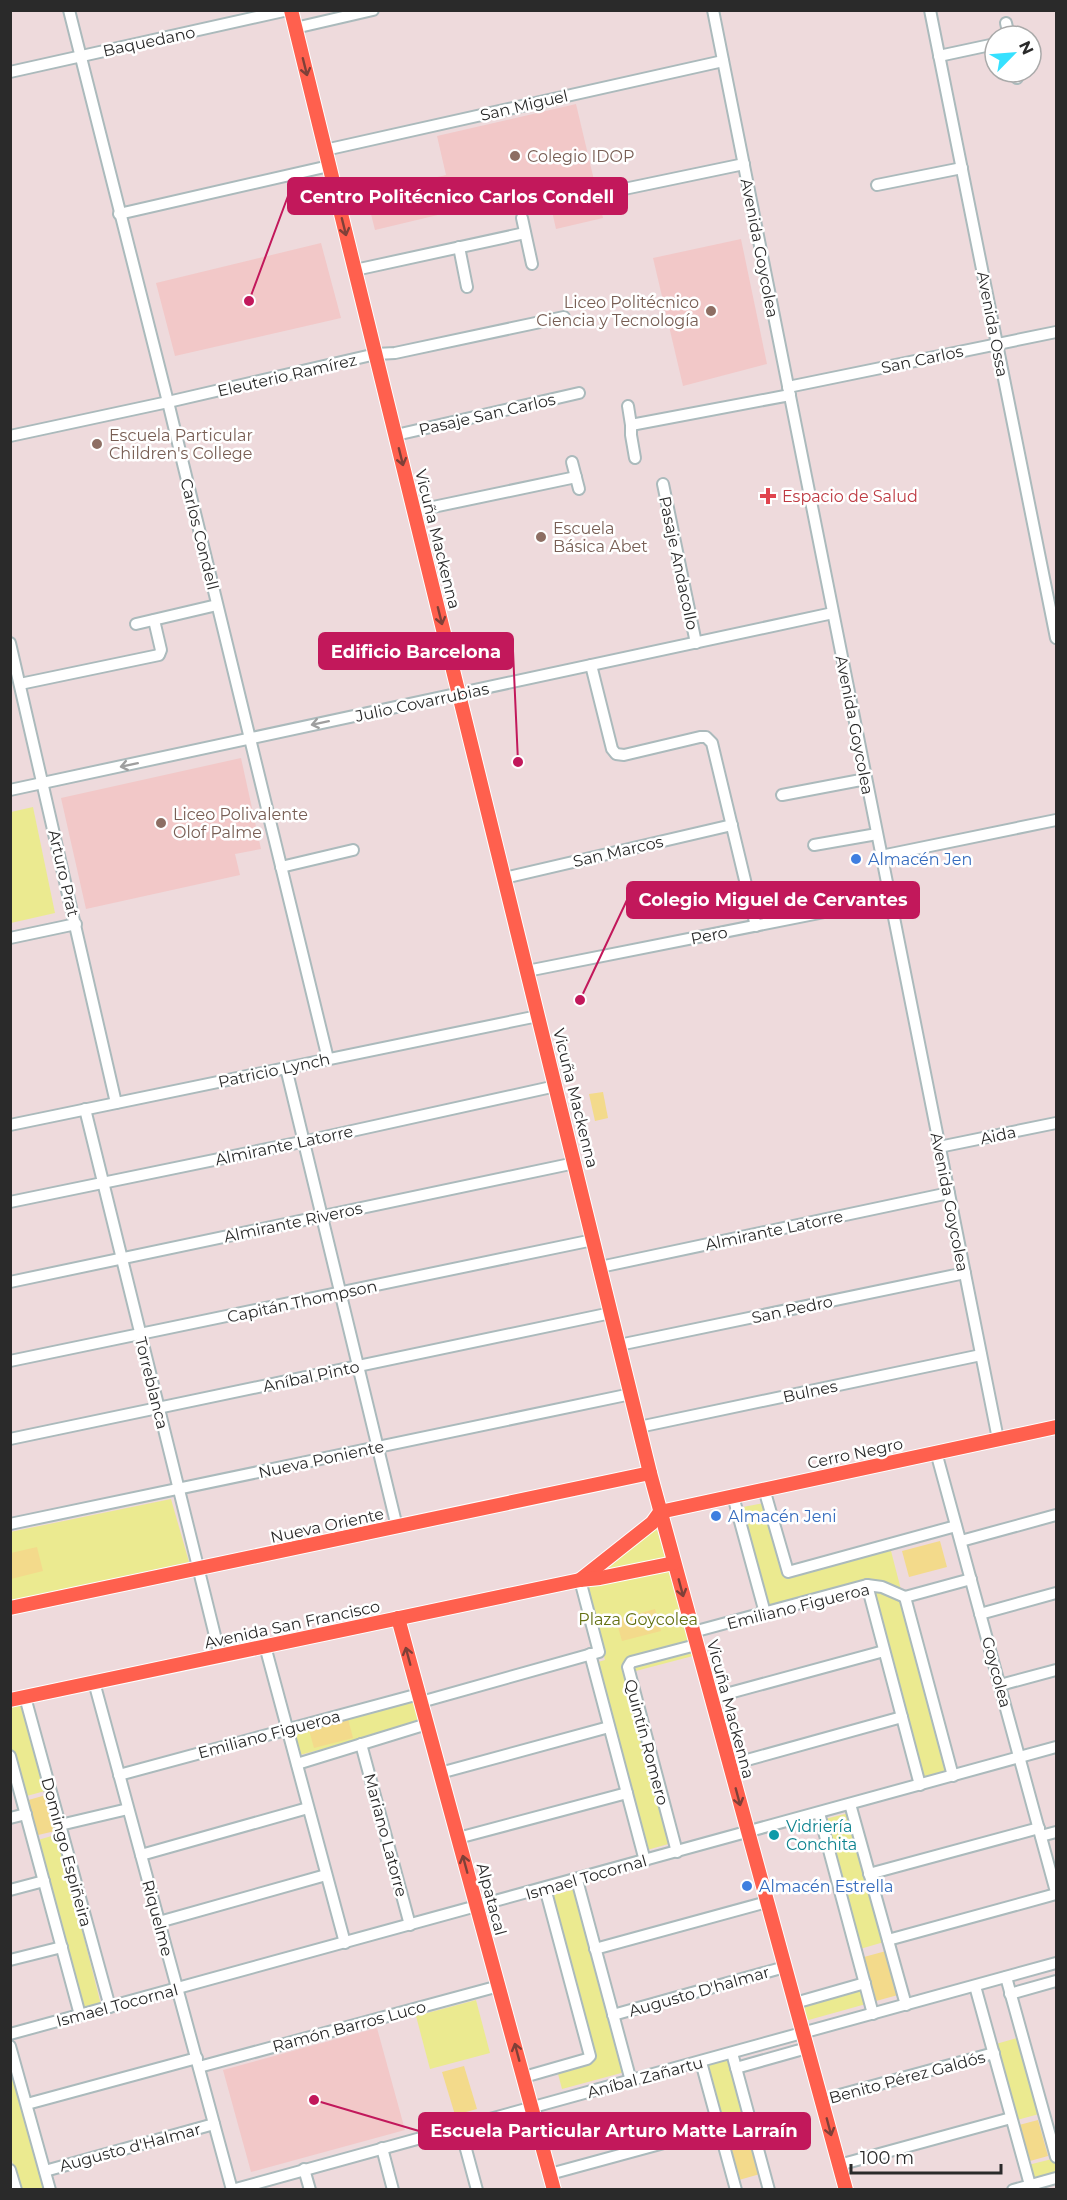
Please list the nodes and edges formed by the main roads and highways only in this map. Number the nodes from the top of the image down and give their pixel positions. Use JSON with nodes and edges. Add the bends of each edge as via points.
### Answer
{"nodes":[{"id":1,"x":290,"y":10,"type":"edge"},
{"id":2,"x":1056,"y":1427,"type":"edge"},
{"id":3,"x":650,"y":1473,"type":"junction"},
{"id":4,"x":660,"y":1512,"type":"junction"},
{"id":5,"x":674,"y":1563,"type":"junction"},
{"id":6,"x":580,"y":1580,"type":"junction"},
{"id":7,"x":10,"y":1608,"type":"edge"},
{"id":8,"x":398,"y":1618,"type":"junction"},
{"id":9,"x":10,"y":1700,"type":"edge"},
{"id":10,"x":554,"y":2190,"type":"edge"},
{"id":11,"x":846,"y":2190,"type":"edge"}],
"edges":[{"from":1,"to":3,"type":"main road","name":"Vicuña Mackenna","one_way":true},
{"from":2,"to":4,"type":"main road","name":"Cerro Negro"},
{"from":3,"to":4,"type":"main road","name":"Vicuña Mackenna"},
{"from":3,"to":7,"type":"main road","name":"Nueva Oriente"},
{"from":4,"to":5,"type":"main road","name":"Vicuña Mackenna"},
{"from":4,"to":6,"type":"main road","name":"Avenida San Francisco","via":[[649,1526]]},
{"from":5,"to":6,"type":"main road","name":"Avenida San Francisco"},
{"from":5,"to":11,"type":"main road","name":"Vicuña Mackenna","one_way":true},
{"from":6,"to":8,"type":"main road","name":"Avenida San Francisco"},
{"from":8,"to":9,"type":"main road","name":"Avenida San Francisco"},
{"from":10,"to":8,"type":"main road","name":"Alpatacal","one_way":true}]}
